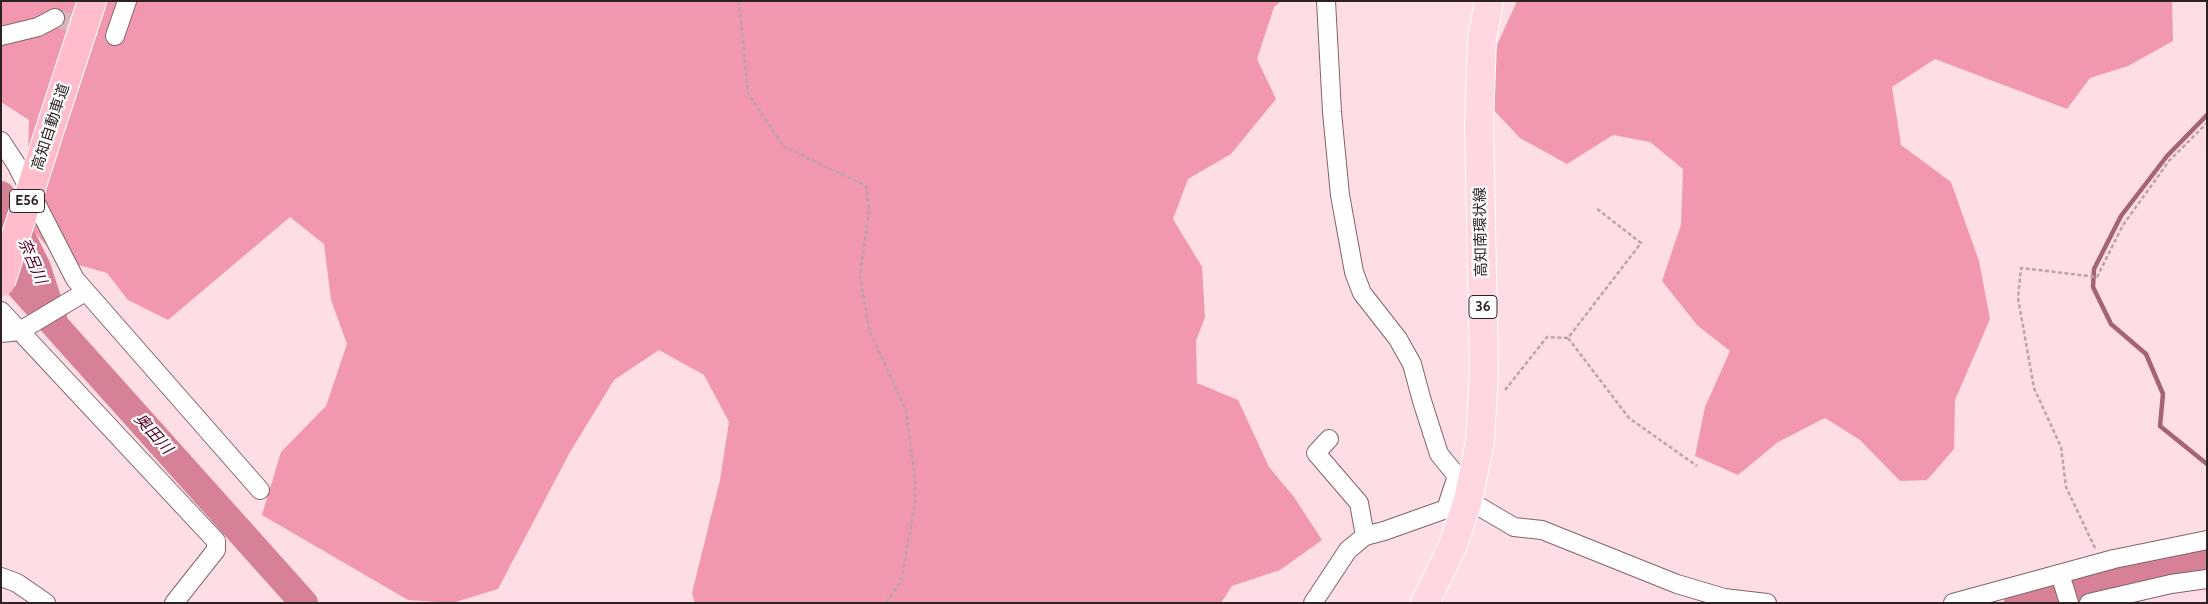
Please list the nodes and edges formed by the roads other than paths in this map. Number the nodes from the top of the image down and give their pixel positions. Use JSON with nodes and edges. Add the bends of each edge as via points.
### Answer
{"nodes":[{"id":1,"x":92,"y":1,"type":"edge"},
{"id":2,"x":127,"y":1,"type":"edge"},
{"id":3,"x":1326,"y":1,"type":"edge"},
{"id":4,"x":1489,"y":1,"type":"edge"},
{"id":5,"x":55,"y":18,"type":"tunnel mouth"},
{"id":6,"x":1,"y":36,"type":"edge"},
{"id":7,"x":115,"y":36,"type":"dead end"},
{"id":8,"x":1,"y":141,"type":"edge"},
{"id":9,"x":16,"y":209,"type":"dead end"},
{"id":10,"x":45,"y":222,"type":"junction"},
{"id":11,"x":1,"y":282,"type":"edge"},
{"id":12,"x":85,"y":292,"type":"junction"},
{"id":13,"x":1,"y":311,"type":"edge"},
{"id":14,"x":20,"y":331,"type":"junction"},
{"id":15,"x":1,"y":333,"type":"edge"},
{"id":16,"x":1329,"y":439,"type":"dead end"},
{"id":17,"x":260,"y":490,"type":"dead end"},
{"id":18,"x":1460,"y":497,"type":"junction"},
{"id":19,"x":1365,"y":536,"type":"junction"},
{"id":20,"x":2207,"y":540,"type":"edge"},
{"id":21,"x":1,"y":577,"type":"edge"},
{"id":22,"x":2062,"y":577,"type":"junction"},
{"id":23,"x":2207,"y":578,"type":"edge"},
{"id":24,"x":2069,"y":600,"type":"edge"},
{"id":25,"x":46,"y":603,"type":"edge"},
{"id":26,"x":174,"y":603,"type":"edge"},
{"id":27,"x":1313,"y":603,"type":"edge"},
{"id":28,"x":1425,"y":603,"type":"edge"},
{"id":29,"x":1767,"y":603,"type":"edge"},
{"id":30,"x":1953,"y":603,"type":"edge"},
{"id":31,"x":2089,"y":603,"type":"edge"}],
"edges":[{"from":1,"to":11,"type":"highway","name":"高知自動車道","number":"E56","bridge":true},
{"from":2,"to":7,"type":"street"},
{"from":3,"to":18,"type":"street","via":[[1339,186],[1354,272],[1362,293],[1398,339],[1412,364],[1439,454],[1457,476]]},
{"from":4,"to":18,"type":"main road","name":"高知南環状線","number":"36","via":[[1482,39],[1479,125],[1484,370],[1480,442]]},
{"from":5,"to":6,"type":"street","via":[[38,27]]},
{"from":8,"to":10,"type":"street"},
{"from":9,"to":10,"type":"street"},
{"from":10,"to":12,"type":"street","via":[[74,279]]},
{"from":12,"to":14,"type":"street"},
{"from":12,"to":17,"type":"street"},
{"from":13,"to":14,"type":"street"},
{"from":14,"to":15,"type":"street"},
{"from":14,"to":26,"type":"street","via":[[216,541],[216,550]]},
{"from":16,"to":19,"type":"street","via":[[1316,453],[1359,503]]},
{"from":18,"to":19,"type":"street","via":[[1446,508]]},
{"from":18,"to":28,"type":"main road","name":"高知南環状線","number":"36","via":[[1453,545]]},
{"from":18,"to":29,"type":"street","via":[[1514,527],[1542,530],[1677,584],[1724,598]]},
{"from":19,"to":27,"type":"street","via":[[1348,550]]},
{"from":20,"to":22,"type":"street","via":[[2102,563]]},
{"from":21,"to":25,"type":"street","via":[[17,583]]},
{"from":22,"to":24,"type":"street"},
{"from":22,"to":30,"type":"street"},
{"from":23,"to":31,"type":"street"}]}
